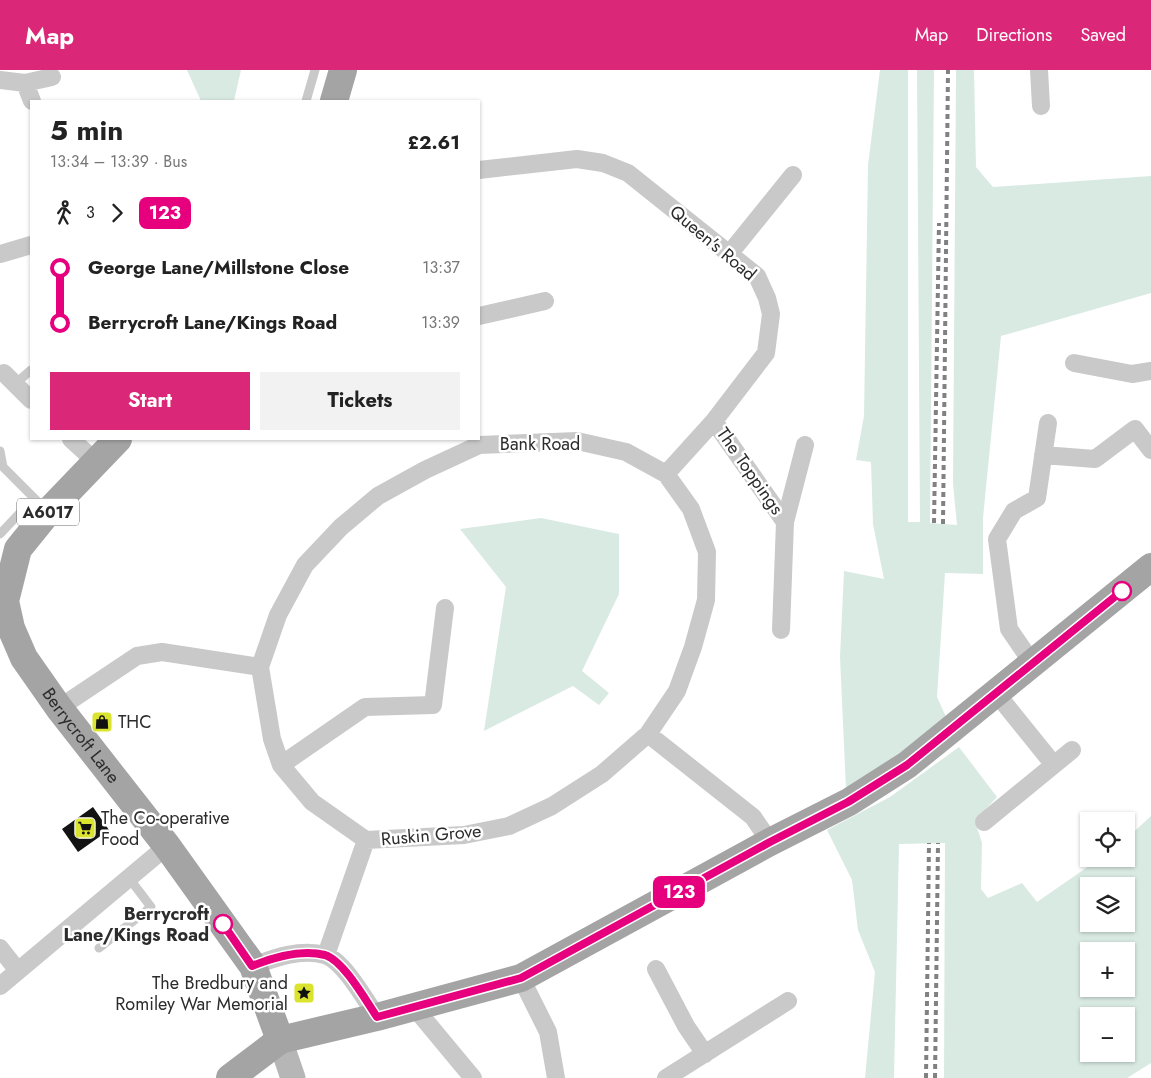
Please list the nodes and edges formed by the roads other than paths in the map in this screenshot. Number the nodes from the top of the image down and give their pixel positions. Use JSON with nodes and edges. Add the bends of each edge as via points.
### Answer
{"nodes":[{"id":1,"x":314,"y":70,"type":"edge"},
{"id":2,"x":343,"y":70,"type":"edge"},
{"id":3,"x":1039,"y":70,"type":"edge"},
{"id":4,"x":52,"y":77,"type":"dead end"},
{"id":5,"x":0,"y":80,"type":"edge"},
{"id":6,"x":25,"y":83,"type":"junction"},
{"id":7,"x":32,"y":100,"type":"edge"},
{"id":8,"x":306,"y":100,"type":"edge"},
{"id":9,"x":334,"y":100,"type":"edge"},
{"id":10,"x":1041,"y":106,"type":"dead end"},
{"id":11,"x":480,"y":170,"type":"edge"},
{"id":12,"x":793,"y":175,"type":"dead end"},
{"id":13,"x":30,"y":245,"type":"edge"},
{"id":14,"x":730,"y":253,"type":"junction"},
{"id":15,"x":0,"y":254,"type":"edge"},
{"id":16,"x":545,"y":301,"type":"dead end"},
{"id":17,"x":480,"y":316,"type":"edge"},
{"id":18,"x":1074,"y":363,"type":"dead end"},
{"id":19,"x":30,"y":370,"type":"edge"},
{"id":20,"x":1151,"y":371,"type":"edge"},
{"id":21,"x":10,"y":379,"type":"joint"},
{"id":22,"x":30,"y":399,"type":"edge"},
{"id":23,"x":714,"y":421,"type":"junction"},
{"id":24,"x":1048,"y":423,"type":"dead end"},
{"id":25,"x":72,"y":440,"type":"edge"},
{"id":26,"x":117,"y":440,"type":"edge"},
{"id":27,"x":478,"y":442,"type":"edge"},
{"id":28,"x":805,"y":445,"type":"dead end"},
{"id":29,"x":1151,"y":450,"type":"edge"},
{"id":30,"x":0,"y":451,"type":"edge"},
{"id":31,"x":1043,"y":454,"type":"junction"},
{"id":32,"x":95,"y":462,"type":"junction"},
{"id":33,"x":666,"y":474,"type":"junction"},
{"id":34,"x":41,"y":505,"type":"junction"},
{"id":35,"x":785,"y":522,"type":"junction"},
{"id":36,"x":0,"y":534,"type":"edge"},
{"id":37,"x":1151,"y":567,"type":"edge"},
{"id":38,"x":2,"y":601,"type":"edge"},
{"id":39,"x":445,"y":608,"type":"dead end"},
{"id":40,"x":781,"y":630,"type":"dead end"},
{"id":41,"x":1033,"y":664,"type":"junction"},
{"id":42,"x":260,"y":667,"type":"junction"},
{"id":43,"x":996,"y":693,"type":"junction"},
{"id":44,"x":59,"y":708,"type":"junction"},
{"id":45,"x":648,"y":734,"type":"junction"},
{"id":46,"x":1072,"y":750,"type":"dead end"},
{"id":47,"x":281,"y":765,"type":"junction"},
{"id":48,"x":1054,"y":765,"type":"junction"},
{"id":49,"x":984,"y":822,"type":"dead end"},
{"id":50,"x":366,"y":840,"type":"junction"},
{"id":51,"x":770,"y":842,"type":"junction"},
{"id":52,"x":167,"y":846,"type":"junction"},
{"id":53,"x":129,"y":878,"type":"junction"},
{"id":54,"x":0,"y":948,"type":"edge"},
{"id":55,"x":99,"y":948,"type":"dead end"},
{"id":56,"x":326,"y":955,"type":"junction"},
{"id":57,"x":252,"y":966,"type":"junction"},
{"id":58,"x":656,"y":969,"type":"dead end"},
{"id":59,"x":18,"y":971,"type":"junction"},
{"id":60,"x":521,"y":978,"type":"junction"},
{"id":61,"x":0,"y":986,"type":"edge"},
{"id":62,"x":788,"y":1001,"type":"dead end"},
{"id":63,"x":414,"y":1007,"type":"junction"},
{"id":64,"x":377,"y":1017,"type":"junction"},
{"id":65,"x":280,"y":1040,"type":"junction"},
{"id":66,"x":705,"y":1054,"type":"junction"},
{"id":67,"x":230,"y":1078,"type":"edge"},
{"id":68,"x":293,"y":1078,"type":"edge"},
{"id":69,"x":473,"y":1078,"type":"edge"},
{"id":70,"x":556,"y":1078,"type":"edge"},
{"id":71,"x":666,"y":1078,"type":"edge"}],
"edges":[{"from":1,"to":8,"type":"lane"},
{"from":2,"to":9,"type":"main road"},
{"from":3,"to":10,"type":"street"},
{"from":4,"to":6,"type":"street"},
{"from":5,"to":6,"type":"street"},
{"from":6,"to":7,"type":"street"},
{"from":11,"to":14,"type":"street","name":"Queen's Road","via":[[577,159],[602,163],[628,173]]},
{"from":12,"to":14,"type":"street"},
{"from":13,"to":15,"type":"street"},
{"from":14,"to":23,"type":"street","name":"Queen's Road","via":[[757,276],[771,314],[769,335],[766,353]]},
{"from":16,"to":17,"type":"street"},
{"from":18,"to":20,"type":"street","via":[[1132,374]]},
{"from":19,"to":21,"type":"lane"},
{"from":21,"to":22,"type":"street"},
{"from":23,"to":33,"type":"street","name":"Queen's Road"},
{"from":23,"to":35,"type":"street","name":"The Toppings"},
{"from":24,"to":31,"type":"street"},
{"from":25,"to":32,"type":"street"},
{"from":26,"to":32,"type":"main road","number":"A6017"},
{"from":27,"to":33,"type":"street","name":"Bank Road","via":[[576,441],[626,452]]},
{"from":27,"to":42,"type":"street","name":"Bank Road","via":[[378,496],[341,527],[305,565],[278,614]]},
{"from":28,"to":35,"type":"street","name":"The Toppings"},
{"from":29,"to":31,"type":"street","via":[[1135,429],[1095,458]]},
{"from":30,"to":34,"type":"lane","via":[[3,467]]},
{"from":31,"to":41,"type":"street","via":[[1037,498],[1014,510],[997,539],[1009,629]]},
{"from":32,"to":34,"type":"main road","number":"A6017"},
{"from":33,"to":45,"type":"street","name":"Bank Road","via":[[691,509],[707,552],[706,600],[677,691]]},
{"from":34,"to":36,"type":"lane"},
{"from":34,"to":38,"type":"main road","number":"A6017","via":[[8,567]]},
{"from":35,"to":40,"type":"street","name":"The Toppings"},
{"from":37,"to":41,"type":"main road"},
{"from":38,"to":44,"type":"main road","name":"Berrycroft Lane","number":"A6017","via":[[24,658]]},
{"from":39,"to":47,"type":"street","via":[[433,705],[365,706]]},
{"from":41,"to":43,"type":"main road"},
{"from":42,"to":44,"type":"street","via":[[162,652],[148,653],[137,656]]},
{"from":42,"to":47,"type":"street","name":"Ruskin Grove","via":[[272,739]]},
{"from":43,"to":48,"type":"street"},
{"from":43,"to":51,"type":"main road","via":[[907,765],[848,802]]},
{"from":44,"to":52,"type":"main road","name":"Berrycroft Lane","number":"A6017"},
{"from":45,"to":50,"type":"street","name":"Ruskin Grove","via":[[602,774],[561,801],[509,826],[464,835]]},
{"from":45,"to":51,"type":"street","via":[[753,817]]},
{"from":46,"to":48,"type":"street"},
{"from":47,"to":50,"type":"street","name":"Ruskin Grove","via":[[312,802]]},
{"from":48,"to":49,"type":"street"},
{"from":50,"to":56,"type":"street"},
{"from":51,"to":60,"type":"main road"},
{"from":52,"to":53,"type":"street"},
{"from":52,"to":57,"type":"main road","name":"Berrycroft Lane","number":"A6017"},
{"from":53,"to":55,"type":"lane","via":[[152,907]]},
{"from":53,"to":59,"type":"street"},
{"from":54,"to":59,"type":"street"},
{"from":56,"to":57,"type":"street","via":[[280,956]]},
{"from":56,"to":64,"type":"street","via":[[349,974]]},
{"from":57,"to":65,"type":"main road","name":"Berrycroft Lane","number":"A6017"},
{"from":58,"to":66,"type":"street"},
{"from":59,"to":61,"type":"street"},
{"from":60,"to":63,"type":"main road"},
{"from":60,"to":70,"type":"street","via":[[548,1032]]},
{"from":62,"to":66,"type":"street"},
{"from":63,"to":64,"type":"main road"},
{"from":63,"to":69,"type":"street"},
{"from":64,"to":65,"type":"main road"},
{"from":65,"to":67,"type":"main road"},
{"from":65,"to":68,"type":"main road"},
{"from":66,"to":71,"type":"street"}]}
